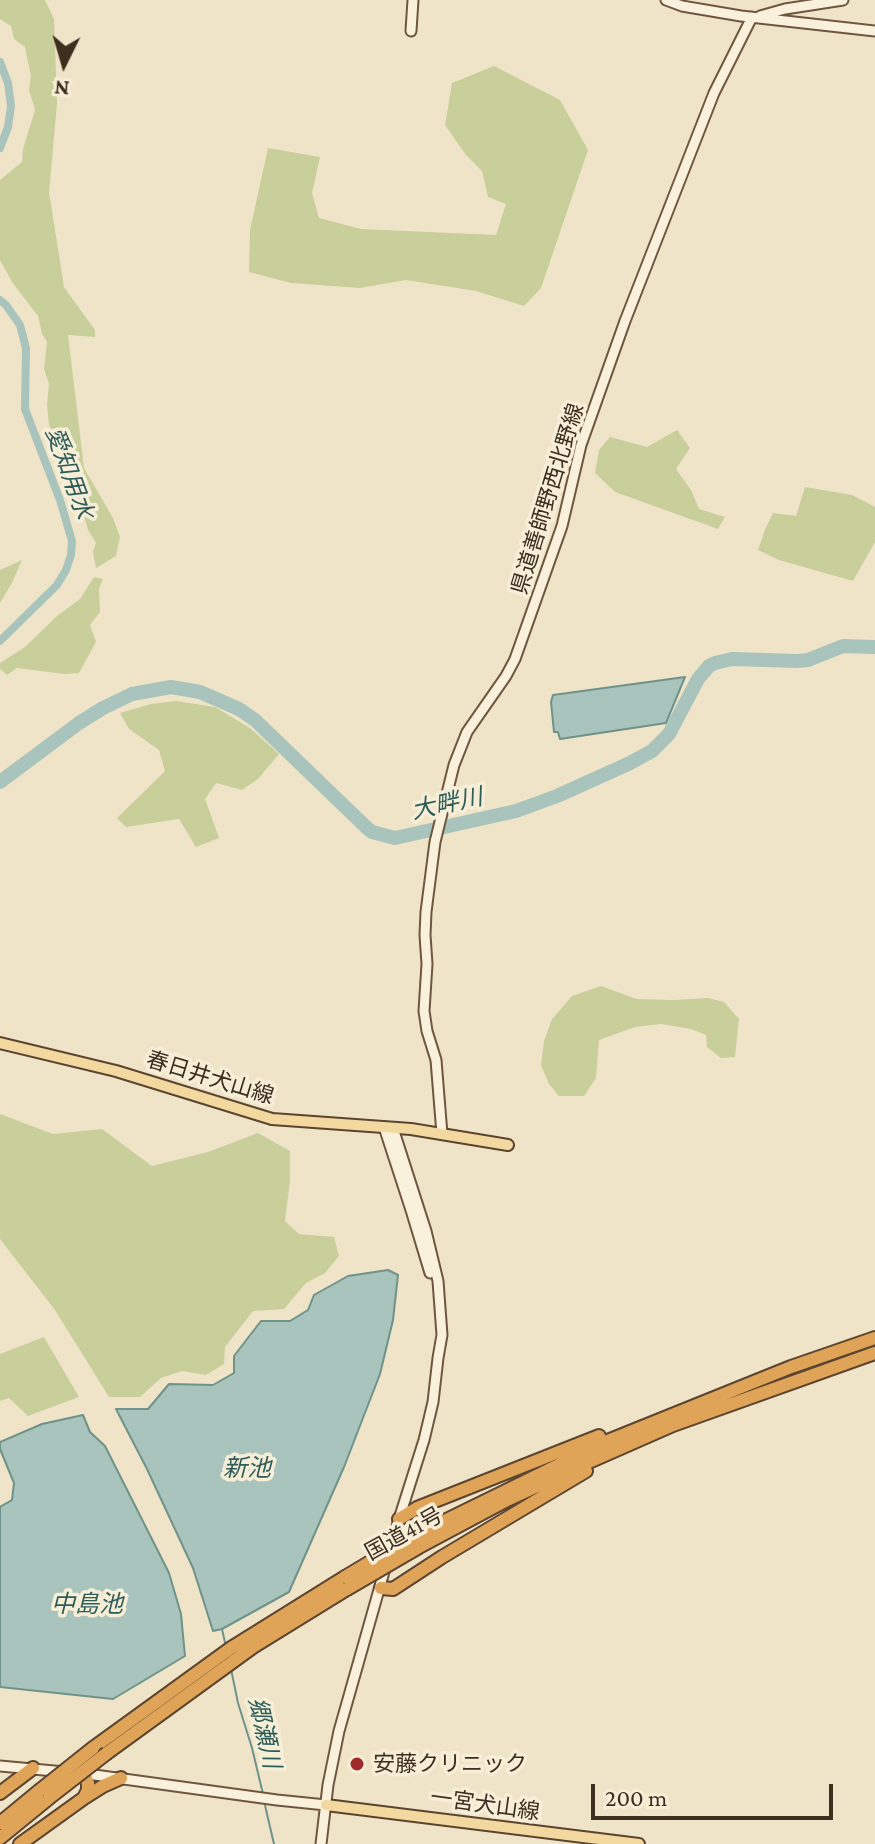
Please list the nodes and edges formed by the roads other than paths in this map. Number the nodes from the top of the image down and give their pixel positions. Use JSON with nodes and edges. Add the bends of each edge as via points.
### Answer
{"nodes":[{"id":1,"x":413,"y":0,"type":"edge"},
{"id":2,"x":666,"y":0,"type":"edge"},
{"id":3,"x":843,"y":0,"type":"edge"},
{"id":4,"x":752,"y":17,"type":"junction"},
{"id":5,"x":411,"y":31,"type":"dead end"},
{"id":6,"x":875,"y":31,"type":"edge"},
{"id":7,"x":0,"y":1043,"type":"edge"},
{"id":8,"x":388,"y":1128,"type":"junction"},
{"id":9,"x":442,"y":1134,"type":"junction"},
{"id":10,"x":508,"y":1145,"type":"dead end"},
{"id":11,"x":875,"y":1338,"type":"edge"},
{"id":12,"x":875,"y":1353,"type":"edge"},
{"id":13,"x":791,"y":1367,"type":"junction"},
{"id":14,"x":673,"y":1425,"type":"junction"},
{"id":15,"x":399,"y":1519,"type":"junction"},
{"id":16,"x":416,"y":1542,"type":"junction"},
{"id":17,"x":381,"y":1588,"type":"junction"},
{"id":18,"x":134,"y":1724,"type":"junction"},
{"id":19,"x":0,"y":1766,"type":"edge"},
{"id":20,"x":33,"y":1768,"type":"junction"},
{"id":21,"x":84,"y":1774,"type":"junction"},
{"id":22,"x":121,"y":1778,"type":"junction"},
{"id":23,"x":0,"y":1793,"type":"edge"},
{"id":24,"x":44,"y":1794,"type":"junction"},
{"id":25,"x":84,"y":1798,"type":"junction"},
{"id":26,"x":326,"y":1805,"type":"junction"},
{"id":27,"x":0,"y":1823,"type":"edge"},
{"id":28,"x":0,"y":1838,"type":"edge"},
{"id":29,"x":20,"y":1844,"type":"edge"},
{"id":30,"x":321,"y":1844,"type":"edge"},
{"id":31,"x":639,"y":1844,"type":"edge"}],
"edges":[{"from":1,"to":5,"type":"main road"},
{"from":2,"to":4,"type":"main road"},
{"from":3,"to":4,"type":"main road"},
{"from":4,"to":6,"type":"main road"},
{"from":4,"to":9,"type":"main road","name":"県道善師野西北野線","via":[[714,93],[625,321],[515,659],[461,744],[440,818],[426,912],[424,1011],[436,1060]]},
{"from":7,"to":8,"type":"main road","name":"春日井犬山線","via":[[116,1071],[272,1119]]},
{"from":8,"to":9,"type":"main road","name":"春日井犬山線"},
{"from":8,"to":15,"type":"main road","via":[[429,1269],[442,1335],[433,1402]]},
{"from":9,"to":10,"type":"main road","name":"春日井犬山線"},
{"from":11,"to":13,"type":"highway","name":"国道41号"},
{"from":12,"to":14,"type":"highway","name":"国道41号"},
{"from":13,"to":15,"type":"highway","via":[[753,1375],[674,1405]]},
{"from":13,"to":16,"type":"highway","name":"国道41号","via":[[541,1472]]},
{"from":14,"to":16,"type":"highway","name":"国道41号"},
{"from":14,"to":17,"type":"highway","via":[[536,1499],[393,1589]]},
{"from":15,"to":17,"type":"main road"},
{"from":16,"to":18,"type":"highway","name":"国道41号","bridge":true,"via":[[252,1641]]},
{"from":17,"to":26,"type":"main road","via":[[339,1731]]},
{"from":18,"to":24,"type":"highway","name":"国道41号","bridge":true,"via":[[93,1748]]},
{"from":18,"to":24,"type":"highway","name":"国道41号","bridge":true,"via":[[107,1753]]},
{"from":19,"to":20,"type":"main road"},
{"from":20,"to":21,"type":"main road"},
{"from":20,"to":23,"type":"highway"},
{"from":21,"to":22,"type":"main road"},
{"from":21,"to":25,"type":"highway"},
{"from":22,"to":25,"type":"highway"},
{"from":22,"to":26,"type":"main road"},
{"from":24,"to":27,"type":"highway","name":"国道41号"},
{"from":24,"to":28,"type":"highway","name":"国道41号"},
{"from":25,"to":29,"type":"highway"},
{"from":26,"to":30,"type":"main road"},
{"from":26,"to":31,"type":"main road","name":"一宮犬山線"}]}
